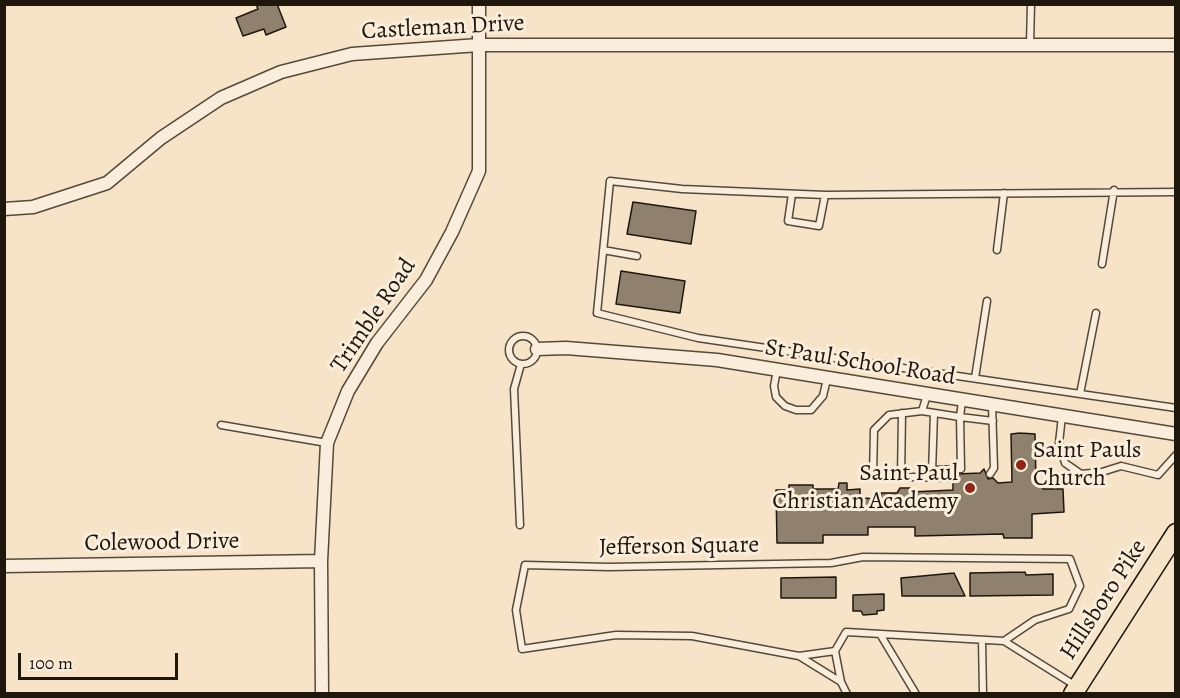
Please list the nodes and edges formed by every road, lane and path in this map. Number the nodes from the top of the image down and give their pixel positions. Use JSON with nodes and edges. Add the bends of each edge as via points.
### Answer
{"nodes":[{"id":1,"x":479,"y":4,"type":"edge"},
{"id":2,"x":1031,"y":4,"type":"edge"},
{"id":3,"x":1030,"y":44,"type":"junction"},
{"id":4,"x":479,"y":45,"type":"junction"},
{"id":5,"x":1176,"y":45,"type":"edge"},
{"id":6,"x":1113,"y":190,"type":"junction"},
{"id":7,"x":1176,"y":192,"type":"edge"},
{"id":8,"x":1004,"y":193,"type":"junction"},
{"id":9,"x":792,"y":194,"type":"junction"},
{"id":10,"x":825,"y":195,"type":"junction"},
{"id":11,"x":4,"y":209,"type":"edge"},
{"id":12,"x":997,"y":249,"type":"dead end"},
{"id":13,"x":603,"y":250,"type":"junction"},
{"id":14,"x":637,"y":256,"type":"dead end"},
{"id":15,"x":1102,"y":264,"type":"dead end"},
{"id":16,"x":987,"y":301,"type":"dead end"},
{"id":17,"x":1096,"y":313,"type":"dead end"},
{"id":18,"x":537,"y":349,"type":"junction"},
{"id":19,"x":521,"y":364,"type":"junction"},
{"id":20,"x":777,"y":370,"type":"junction"},
{"id":21,"x":975,"y":378,"type":"junction"},
{"id":22,"x":827,"y":379,"type":"junction"},
{"id":23,"x":1080,"y":394,"type":"junction"},
{"id":24,"x":927,"y":395,"type":"junction"},
{"id":25,"x":962,"y":401,"type":"junction"},
{"id":26,"x":992,"y":405,"type":"junction"},
{"id":27,"x":1176,"y":408,"type":"edge"},
{"id":28,"x":922,"y":411,"type":"junction"},
{"id":29,"x":902,"y":413,"type":"junction"},
{"id":30,"x":934,"y":413,"type":"junction"},
{"id":31,"x":1062,"y":416,"type":"junction"},
{"id":32,"x":960,"y":417,"type":"junction"},
{"id":33,"x":993,"y":422,"type":"junction"},
{"id":34,"x":220,"y":425,"type":"dead end"},
{"id":35,"x":1176,"y":434,"type":"edge"},
{"id":36,"x":327,"y":444,"type":"junction"},
{"id":37,"x":1176,"y":455,"type":"edge"},
{"id":38,"x":932,"y":470,"type":"junction"},
{"id":39,"x":990,"y":474,"type":"dead end"},
{"id":40,"x":901,"y":478,"type":"junction"},
{"id":41,"x":932,"y":478,"type":"junction"},
{"id":42,"x":953,"y":478,"type":"dead end"},
{"id":43,"x":520,"y":525,"type":"dead end"},
{"id":44,"x":1176,"y":533,"type":"edge"},
{"id":45,"x":321,"y":561,"type":"junction"},
{"id":46,"x":4,"y":566,"type":"edge"},
{"id":47,"x":880,"y":634,"type":"junction"},
{"id":48,"x":982,"y":640,"type":"junction"},
{"id":49,"x":1004,"y":641,"type":"junction"},
{"id":50,"x":835,"y":651,"type":"junction"},
{"id":51,"x":799,"y":657,"type":"junction"},
{"id":52,"x":841,"y":682,"type":"junction"},
{"id":53,"x":1075,"y":690,"type":"edge"},
{"id":54,"x":322,"y":693,"type":"edge"},
{"id":55,"x":847,"y":693,"type":"edge"},
{"id":56,"x":916,"y":693,"type":"edge"},
{"id":57,"x":983,"y":693,"type":"edge"}],
"edges":[{"from":1,"to":4,"type":"street","name":"Trimble Road"},
{"from":2,"to":3,"type":"lane"},
{"from":3,"to":4,"type":"street","name":"Castleman Drive"},
{"from":3,"to":5,"type":"street","name":"Castleman Drive"},
{"from":4,"to":11,"type":"street","name":"Castleman Drive","via":[[352,54],[281,72],[221,98],[161,138],[107,183],[33,207]]},
{"from":4,"to":36,"type":"street","name":"Trimble Road","via":[[477,179],[426,280],[377,343],[348,391]]},
{"from":6,"to":7,"type":"lane"},
{"from":6,"to":8,"type":"lane"},
{"from":6,"to":15,"type":"lane"},
{"from":8,"to":10,"type":"lane"},
{"from":8,"to":12,"type":"lane"},
{"from":9,"to":10,"type":"lane"},
{"from":9,"to":10,"type":"lane","via":[[788,221],[819,226]]},
{"from":9,"to":13,"type":"lane","via":[[610,181]]},
{"from":13,"to":14,"type":"lane"},
{"from":13,"to":21,"type":"lane","via":[[597,313],[698,338]]},
{"from":16,"to":21,"type":"lane"},
{"from":17,"to":23,"type":"lane"},
{"from":18,"to":19,"type":"lane","via":[[533,359]]},
{"from":18,"to":19,"type":"lane","via":[[527,337],[512,341],[510,356]]},
{"from":18,"to":20,"type":"street","name":"St Paul School Road","via":[[717,360]]},
{"from":19,"to":43,"type":"lane","via":[[514,389]]},
{"from":20,"to":22,"type":"street","name":"St Paul School Road"},
{"from":20,"to":22,"type":"lane","via":[[776,397],[796,410],[810,410],[823,396]]},
{"from":21,"to":23,"type":"lane"},
{"from":22,"to":24,"type":"street","name":"St Paul School Road"},
{"from":23,"to":27,"type":"lane"},
{"from":24,"to":25,"type":"street","name":"St Paul School Road"},
{"from":24,"to":28,"type":"lane"},
{"from":25,"to":26,"type":"street","name":"St Paul School Road"},
{"from":25,"to":32,"type":"lane"},
{"from":26,"to":31,"type":"street","name":"St Paul School Road"},
{"from":26,"to":33,"type":"lane"},
{"from":28,"to":29,"type":"lane"},
{"from":28,"to":30,"type":"lane"},
{"from":29,"to":40,"type":"lane"},
{"from":29,"to":40,"type":"lane","via":[[890,415],[874,430],[872,454],[873,476]]},
{"from":30,"to":32,"type":"lane"},
{"from":30,"to":38,"type":"lane"},
{"from":31,"to":35,"type":"street","name":"St Paul School Road"},
{"from":31,"to":37,"type":"lane","via":[[1059,443],[1065,463],[1081,474],[1121,466],[1158,475]]},
{"from":32,"to":33,"type":"lane"},
{"from":32,"to":38,"type":"lane","via":[[961,469]]},
{"from":33,"to":39,"type":"lane","via":[[994,468]]},
{"from":34,"to":36,"type":"lane"},
{"from":36,"to":45,"type":"street","name":"Trimble Road"},
{"from":38,"to":41,"type":"lane"},
{"from":40,"to":41,"type":"lane"},
{"from":41,"to":42,"type":"lane"},
{"from":44,"to":53,"type":"main road","name":"Hillsboro Pike"},
{"from":45,"to":46,"type":"street","name":"Colewood Drive"},
{"from":45,"to":54,"type":"street","name":"Trimble Road"},
{"from":47,"to":48,"type":"lane"},
{"from":47,"to":50,"type":"lane","via":[[846,632]]},
{"from":47,"to":56,"type":"lane"},
{"from":48,"to":49,"type":"lane"},
{"from":48,"to":57,"type":"lane"},
{"from":49,"to":51,"type":"lane","name":"Jefferson Square","via":[[1035,620],[1069,609],[1080,586],[1070,559],[863,557],[808,563],[525,565],[516,610],[522,649],[616,635],[692,636]]},
{"from":49,"to":53,"type":"lane"},
{"from":50,"to":51,"type":"lane","name":"Jefferson Square"},
{"from":50,"to":52,"type":"lane"},
{"from":51,"to":52,"type":"lane","name":"Jefferson Square"},
{"from":52,"to":55,"type":"lane"}]}
